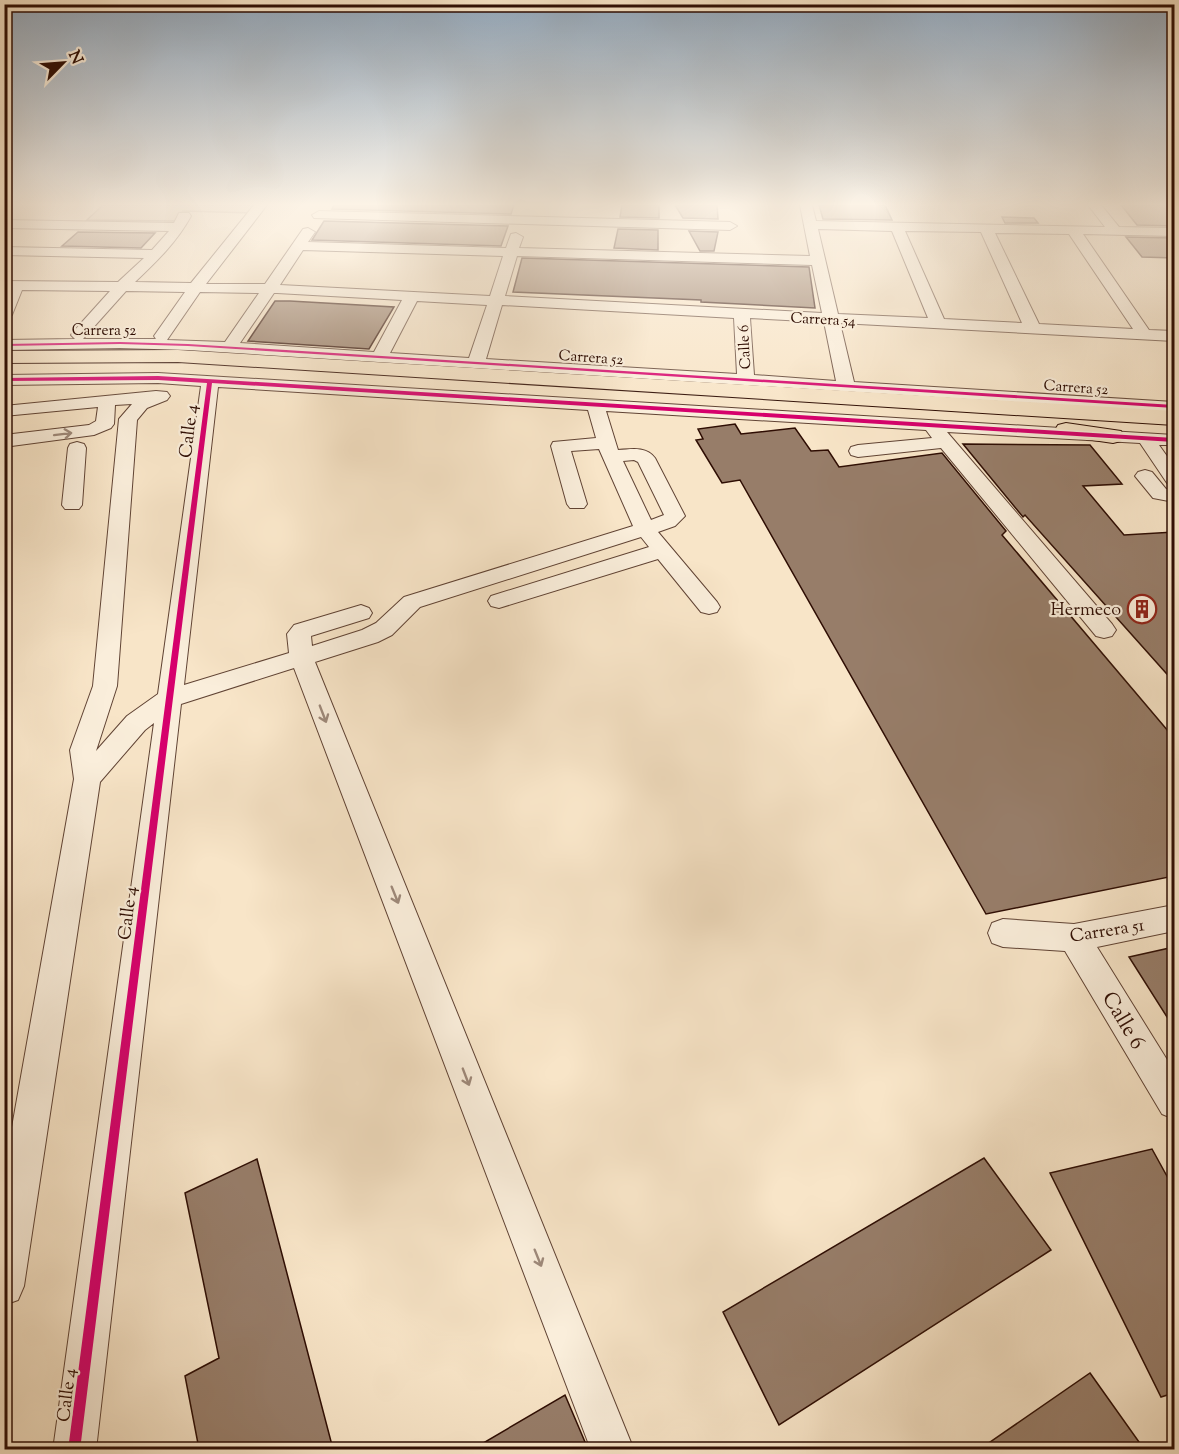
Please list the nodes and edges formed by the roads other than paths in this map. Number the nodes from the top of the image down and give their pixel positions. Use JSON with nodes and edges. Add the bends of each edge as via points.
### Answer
{"nodes":[{"id":1,"x":136,"y":273,"type":"edge"},
{"id":2,"x":207,"y":273,"type":"edge"},
{"id":3,"x":281,"y":273,"type":"edge"},
{"id":4,"x":505,"y":273,"type":"edge"},
{"id":5,"x":821,"y":273,"type":"edge"},
{"id":6,"x":917,"y":273,"type":"edge"},
{"id":7,"x":1007,"y":273,"type":"edge"},
{"id":8,"x":1102,"y":273,"type":"edge"},
{"id":9,"x":11,"y":285,"type":"edge"},
{"id":10,"x":122,"y":286,"type":"junction"},
{"id":11,"x":195,"y":288,"type":"junction"},
{"id":12,"x":269,"y":290,"type":"junction"},
{"id":13,"x":412,"y":296,"type":"junction"},
{"id":14,"x":496,"y":301,"type":"junction"},
{"id":15,"x":4,"y":315,"type":"edge"},
{"id":16,"x":742,"y":315,"type":"junction"},
{"id":17,"x":831,"y":319,"type":"junction"},
{"id":18,"x":938,"y":324,"type":"junction"},
{"id":19,"x":1032,"y":327,"type":"junction"},
{"id":20,"x":80,"y":334,"type":"dead end"},
{"id":21,"x":1144,"y":334,"type":"junction"},
{"id":22,"x":162,"y":336,"type":"dead end"},
{"id":23,"x":1174,"y":336,"type":"edge"},
{"id":24,"x":4,"y":345,"type":"edge"},
{"id":25,"x":27,"y":345,"type":"junction"},
{"id":26,"x":229,"y":348,"type":"junction"},
{"id":27,"x":4,"y":356,"type":"edge"},
{"id":28,"x":379,"y":357,"type":"junction"},
{"id":29,"x":476,"y":363,"type":"junction"},
{"id":30,"x":591,"y":370,"type":"junction"},
{"id":31,"x":4,"y":371,"type":"edge"},
{"id":32,"x":746,"y":379,"type":"junction"},
{"id":33,"x":4,"y":380,"type":"edge"},
{"id":34,"x":630,"y":384,"type":"junction"},
{"id":35,"x":209,"y":386,"type":"junction"},
{"id":36,"x":846,"y":386,"type":"junction"},
{"id":37,"x":161,"y":396,"type":"junction"},
{"id":38,"x":113,"y":400,"type":"junction"},
{"id":39,"x":1071,"y":400,"type":"junction"},
{"id":40,"x":595,"y":405,"type":"junction"},
{"id":41,"x":1174,"y":407,"type":"edge"},
{"id":42,"x":4,"y":411,"type":"edge"},
{"id":43,"x":812,"y":413,"type":"junction"},
{"id":44,"x":1003,"y":414,"type":"junction"},
{"id":45,"x":1174,"y":417,"type":"edge"},
{"id":46,"x":932,"y":426,"type":"junction"},
{"id":47,"x":1142,"y":428,"type":"junction"},
{"id":48,"x":128,"y":429,"type":"junction"},
{"id":49,"x":1174,"y":431,"type":"edge"},
{"id":50,"x":1113,"y":436,"type":"junction"},
{"id":51,"x":4,"y":441,"type":"edge"},
{"id":52,"x":1174,"y":441,"type":"edge"},
{"id":53,"x":946,"y":442,"type":"junction"},
{"id":54,"x":77,"y":448,"type":"junction"},
{"id":55,"x":608,"y":449,"type":"junction"},
{"id":56,"x":858,"y":451,"type":"dead end"},
{"id":57,"x":4,"y":458,"type":"edge"},
{"id":58,"x":1145,"y":476,"type":"dead end"},
{"id":59,"x":1174,"y":479,"type":"edge"},
{"id":60,"x":1174,"y":496,"type":"edge"},
{"id":61,"x":577,"y":504,"type":"dead end"},
{"id":62,"x":72,"y":505,"type":"dead end"},
{"id":63,"x":645,"y":529,"type":"junction"},
{"id":64,"x":663,"y":550,"type":"junction"},
{"id":65,"x":499,"y":601,"type":"dead end"},
{"id":66,"x":709,"y":607,"type":"dead end"},
{"id":67,"x":361,"y":613,"type":"dead end"},
{"id":68,"x":1104,"y":630,"type":"dead end"},
{"id":69,"x":302,"y":659,"type":"junction"},
{"id":70,"x":169,"y":699,"type":"junction"},
{"id":71,"x":87,"y":779,"type":"junction"},
{"id":72,"x":1174,"y":918,"type":"edge"},
{"id":73,"x":1003,"y":933,"type":"dead end"},
{"id":74,"x":1074,"y":938,"type":"junction"},
{"id":75,"x":1174,"y":1102,"type":"edge"},
{"id":76,"x":4,"y":1286,"type":"edge"},
{"id":77,"x":74,"y":1449,"type":"edge"},
{"id":78,"x":613,"y":1449,"type":"edge"}],
"edges":[{"from":1,"to":10,"type":"street"},
{"from":2,"to":11,"type":"street"},
{"from":3,"to":12,"type":"street"},
{"from":4,"to":14,"type":"street"},
{"from":5,"to":17,"type":"street"},
{"from":6,"to":18,"type":"street"},
{"from":7,"to":19,"type":"street"},
{"from":8,"to":21,"type":"street"},
{"from":9,"to":10,"type":"street","name":"Carrera 54"},
{"from":9,"to":15,"type":"street"},
{"from":10,"to":11,"type":"street","name":"Carrera 54"},
{"from":10,"to":20,"type":"street"},
{"from":11,"to":12,"type":"street","name":"Carrera 54"},
{"from":11,"to":22,"type":"street"},
{"from":12,"to":13,"type":"street","name":"Carrera 54"},
{"from":12,"to":26,"type":"street"},
{"from":13,"to":14,"type":"street","name":"Carrera 54"},
{"from":13,"to":28,"type":"street"},
{"from":14,"to":16,"type":"street","name":"Carrera 54"},
{"from":14,"to":29,"type":"street"},
{"from":16,"to":17,"type":"street","name":"Carrera 54"},
{"from":16,"to":32,"type":"street","name":"Calle 6"},
{"from":17,"to":18,"type":"street","name":"Carrera 54"},
{"from":17,"to":36,"type":"street"},
{"from":18,"to":19,"type":"street","name":"Carrera 54"},
{"from":19,"to":21,"type":"street","name":"Carrera 54"},
{"from":21,"to":23,"type":"street","name":"Carrera 54"},
{"from":24,"to":25,"type":"street","name":"Carrera 52"},
{"from":25,"to":26,"type":"street","name":"Carrera 52","via":[[120,343]]},
{"from":25,"to":27,"type":"main road"},
{"from":26,"to":28,"type":"street","name":"Carrera 52"},
{"from":27,"to":34,"type":"main road","name":"Carrera 52","via":[[178,356]]},
{"from":28,"to":29,"type":"street","name":"Carrera 52"},
{"from":29,"to":30,"type":"street","name":"Carrera 52"},
{"from":30,"to":32,"type":"street","name":"Carrera 52"},
{"from":30,"to":34,"type":"main road"},
{"from":31,"to":43,"type":"main road","name":"Carrera 52","via":[[217,372]]},
{"from":32,"to":36,"type":"street","name":"Carrera 52"},
{"from":33,"to":35,"type":"street","name":"Carrera 52","via":[[158,378]]},
{"from":34,"to":44,"type":"main road","name":"Carrera 52"},
{"from":35,"to":37,"type":"street"},
{"from":35,"to":40,"type":"street","name":"Carrera 52"},
{"from":35,"to":70,"type":"street","name":"Calle 4"},
{"from":36,"to":39,"type":"street","name":"Carrera 52"},
{"from":37,"to":38,"type":"street"},
{"from":37,"to":48,"type":"street","via":[[141,404]]},
{"from":38,"to":42,"type":"street"},
{"from":38,"to":48,"type":"street"},
{"from":51,"to":38,"type":"street","one_way":true,"via":[[94,430],[105,424]]},
{"from":39,"to":41,"type":"street","name":"Carrera 52"},
{"from":39,"to":44,"type":"main road"},
{"from":40,"to":43,"type":"street","name":"Carrera 52"},
{"from":40,"to":55,"type":"street"},
{"from":43,"to":44,"type":"main road","name":"Carrera 52"},
{"from":43,"to":46,"type":"street","name":"Carrera 52"},
{"from":44,"to":47,"type":"main road","name":"Carrera 52"},
{"from":44,"to":50,"type":"main road"},
{"from":45,"to":47,"type":"main road","name":"Carrera 52"},
{"from":46,"to":50,"type":"street","name":"Carrera 52"},
{"from":46,"to":53,"type":"street"},
{"from":47,"to":49,"type":"main road","name":"Carrera 52"},
{"from":47,"to":50,"type":"street","name":"Carrera 52"},
{"from":47,"to":52,"type":"street","name":"Carrera 52"},
{"from":47,"to":59,"type":"street"},
{"from":48,"to":54,"type":"street"},
{"from":48,"to":71,"type":"street","via":[[105,686],[83,750]]},
{"from":53,"to":56,"type":"street"},
{"from":53,"to":68,"type":"street"},
{"from":54,"to":57,"type":"street"},
{"from":54,"to":62,"type":"street"},
{"from":55,"to":61,"type":"street","via":[[560,446]]},
{"from":55,"to":63,"type":"street"},
{"from":55,"to":63,"type":"street","via":[[646,458],[675,516]]},
{"from":58,"to":60,"type":"street","via":[[1160,494]]},
{"from":63,"to":64,"type":"street"},
{"from":63,"to":69,"type":"street","via":[[412,602],[384,629]]},
{"from":64,"to":65,"type":"street"},
{"from":64,"to":66,"type":"street"},
{"from":67,"to":69,"type":"street","via":[[302,631]]},
{"from":69,"to":70,"type":"street"},
{"from":69,"to":78,"type":"street","one_way":true},
{"from":70,"to":71,"type":"street","via":[[135,723]]},
{"from":70,"to":77,"type":"street","name":"Calle 4"},
{"from":71,"to":76,"type":"street"},
{"from":72,"to":74,"type":"street","name":"Carrera 51"},
{"from":73,"to":74,"type":"street","name":"Carrera 51"},
{"from":74,"to":75,"type":"street","name":"Calle 6"}]}
